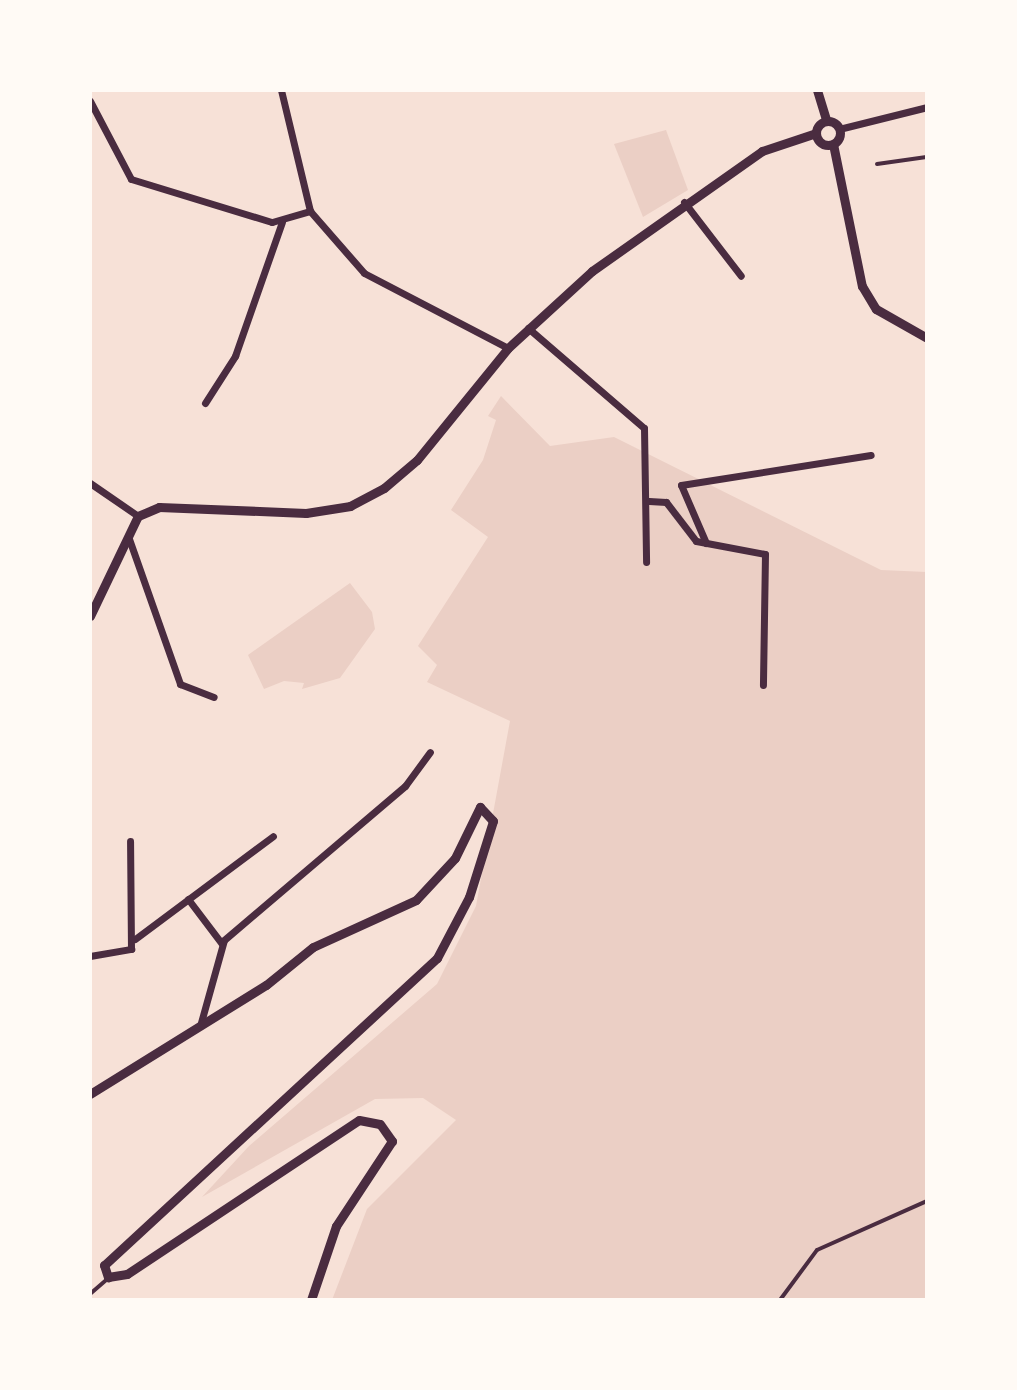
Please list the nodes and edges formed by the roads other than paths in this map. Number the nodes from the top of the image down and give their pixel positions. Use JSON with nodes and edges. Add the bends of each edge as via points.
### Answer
{"nodes":[{"id":1,"x":281,"y":90,"type":"edge"},
{"id":2,"x":817,"y":90,"type":"edge"},
{"id":3,"x":90,"y":101,"type":"edge"},
{"id":4,"x":927,"y":107,"type":"edge"},
{"id":5,"x":826,"y":120,"type":"junction"},
{"id":6,"x":839,"y":129,"type":"junction"},
{"id":7,"x":816,"y":133,"type":"junction"},
{"id":8,"x":833,"y":144,"type":"junction"},
{"id":9,"x":927,"y":157,"type":"edge"},
{"id":10,"x":877,"y":164,"type":"dead end"},
{"id":11,"x":684,"y":202,"type":"junction"},
{"id":12,"x":310,"y":211,"type":"junction"},
{"id":13,"x":282,"y":222,"type":"junction"},
{"id":14,"x":741,"y":276,"type":"dead end"},
{"id":15,"x":528,"y":328,"type":"junction"},
{"id":16,"x":927,"y":338,"type":"edge"},
{"id":17,"x":508,"y":348,"type":"junction"},
{"id":18,"x":205,"y":403,"type":"dead end"},
{"id":19,"x":871,"y":455,"type":"dead end"},
{"id":20,"x":90,"y":483,"type":"edge"},
{"id":21,"x":649,"y":501,"type":"junction"},
{"id":22,"x":138,"y":516,"type":"junction"},
{"id":23,"x":127,"y":533,"type":"junction"},
{"id":24,"x":706,"y":543,"type":"junction"},
{"id":25,"x":646,"y":562,"type":"dead end"},
{"id":26,"x":90,"y":616,"type":"edge"},
{"id":27,"x":763,"y":685,"type":"dead end"},
{"id":28,"x":214,"y":697,"type":"dead end"},
{"id":29,"x":430,"y":752,"type":"dead end"},
{"id":30,"x":273,"y":836,"type":"dead end"},
{"id":31,"x":130,"y":841,"type":"dead end"},
{"id":32,"x":188,"y":899,"type":"junction"},
{"id":33,"x":135,"y":939,"type":"junction"},
{"id":34,"x":222,"y":944,"type":"junction"},
{"id":35,"x":90,"y":956,"type":"edge"},
{"id":36,"x":200,"y":1029,"type":"junction"},
{"id":37,"x":90,"y":1094,"type":"edge"},
{"id":38,"x":927,"y":1201,"type":"edge"},
{"id":39,"x":108,"y":1277,"type":"junction"},
{"id":40,"x":90,"y":1294,"type":"edge"},
{"id":41,"x":311,"y":1300,"type":"edge"},
{"id":42,"x":780,"y":1300,"type":"edge"}],
"edges":[{"from":1,"to":12,"type":"street"},
{"from":2,"to":5,"type":"street"},
{"from":3,"to":13,"type":"street","via":[[131,179]]},
{"from":4,"to":6,"type":"street"},
{"from":5,"to":6,"type":"street"},
{"from":5,"to":7,"type":"street"},
{"from":6,"to":8,"type":"street"},
{"from":7,"to":8,"type":"street"},
{"from":7,"to":11,"type":"street","via":[[762,151]]},
{"from":8,"to":16,"type":"street","via":[[862,286],[876,309]]},
{"from":9,"to":10,"type":"lane"},
{"from":11,"to":14,"type":"street"},
{"from":11,"to":15,"type":"street"},
{"from":12,"to":13,"type":"street"},
{"from":12,"to":17,"type":"street","via":[[379,286]]},
{"from":13,"to":18,"type":"street","via":[[235,356]]},
{"from":15,"to":17,"type":"street"},
{"from":15,"to":21,"type":"street","via":[[644,428]]},
{"from":17,"to":22,"type":"street","via":[[417,460],[350,506],[306,513],[159,507]]},
{"from":19,"to":24,"type":"street","via":[[681,485]]},
{"from":20,"to":22,"type":"street"},
{"from":21,"to":24,"type":"street","via":[[666,502]]},
{"from":21,"to":25,"type":"street"},
{"from":22,"to":23,"type":"street"},
{"from":23,"to":26,"type":"street"},
{"from":23,"to":28,"type":"street","via":[[180,684]]},
{"from":24,"to":27,"type":"street","via":[[757,551],[769,561]]},
{"from":29,"to":34,"type":"street","via":[[405,786],[263,900]]},
{"from":30,"to":32,"type":"street"},
{"from":31,"to":33,"type":"street"},
{"from":32,"to":33,"type":"street"},
{"from":32,"to":34,"type":"street"},
{"from":33,"to":35,"type":"street","via":[[122,956]]},
{"from":34,"to":36,"type":"street"},
{"from":36,"to":37,"type":"street"},
{"from":36,"to":39,"type":"street","via":[[313,947],[416,900],[455,858],[470,814],[480,807],[493,821],[469,897],[437,958],[113,1253],[104,1265]]},
{"from":38,"to":42,"type":"lane","via":[[817,1250]]},
{"from":39,"to":40,"type":"lane"},
{"from":39,"to":41,"type":"street","via":[[127,1274],[359,1120],[380,1124],[392,1141],[336,1226]]}]}
